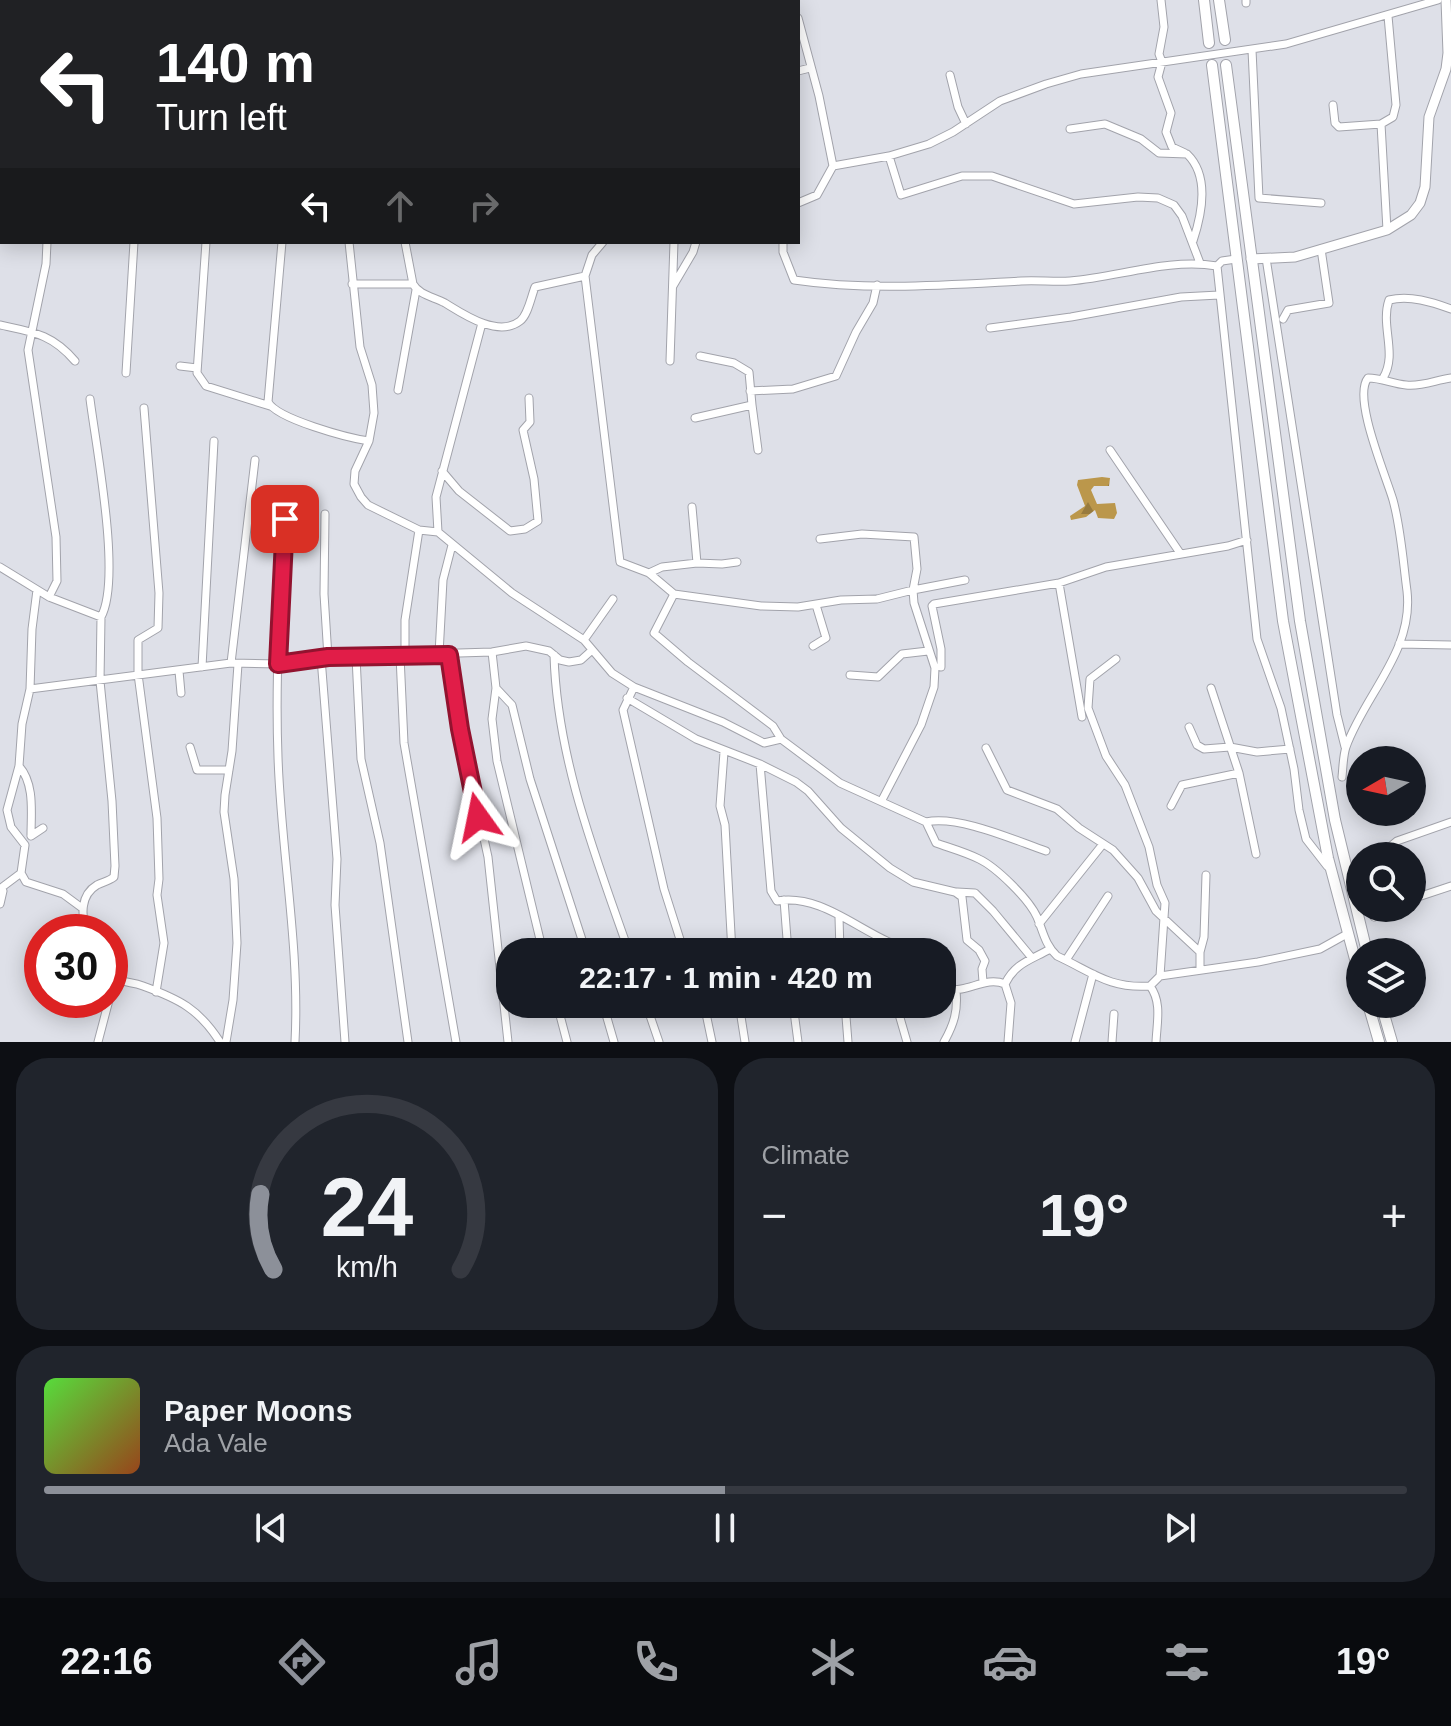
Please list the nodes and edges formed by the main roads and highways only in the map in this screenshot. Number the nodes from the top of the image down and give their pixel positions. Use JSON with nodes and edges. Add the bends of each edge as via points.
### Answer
{"nodes":[{"id":1,"x":1204,"y":0,"type":"edge"},
{"id":2,"x":1219,"y":0,"type":"edge"},
{"id":3,"x":1225,"y":40,"type":"dead end"},
{"id":4,"x":1209,"y":43,"type":"dead end"},
{"id":5,"x":1212,"y":65,"type":"dead end"},
{"id":6,"x":1226,"y":65,"type":"dead end"},
{"id":7,"x":1348,"y":938,"type":"edge"},
{"id":8,"x":1364,"y":938,"type":"edge"},
{"id":9,"x":1372,"y":1018,"type":"edge"},
{"id":10,"x":1385,"y":1018,"type":"edge"},
{"id":11,"x":1379,"y":1042,"type":"edge"},
{"id":12,"x":1392,"y":1042,"type":"edge"}],
"edges":[{"from":1,"to":4,"type":"main road"},
{"from":2,"to":3,"type":"main road"},
{"from":5,"to":7,"type":"main road","via":[[1283,621]]},
{"from":6,"to":8,"type":"main road","via":[[1300,621],[1335,820]]},
{"from":9,"to":11,"type":"main road"},
{"from":10,"to":12,"type":"main road"}]}
